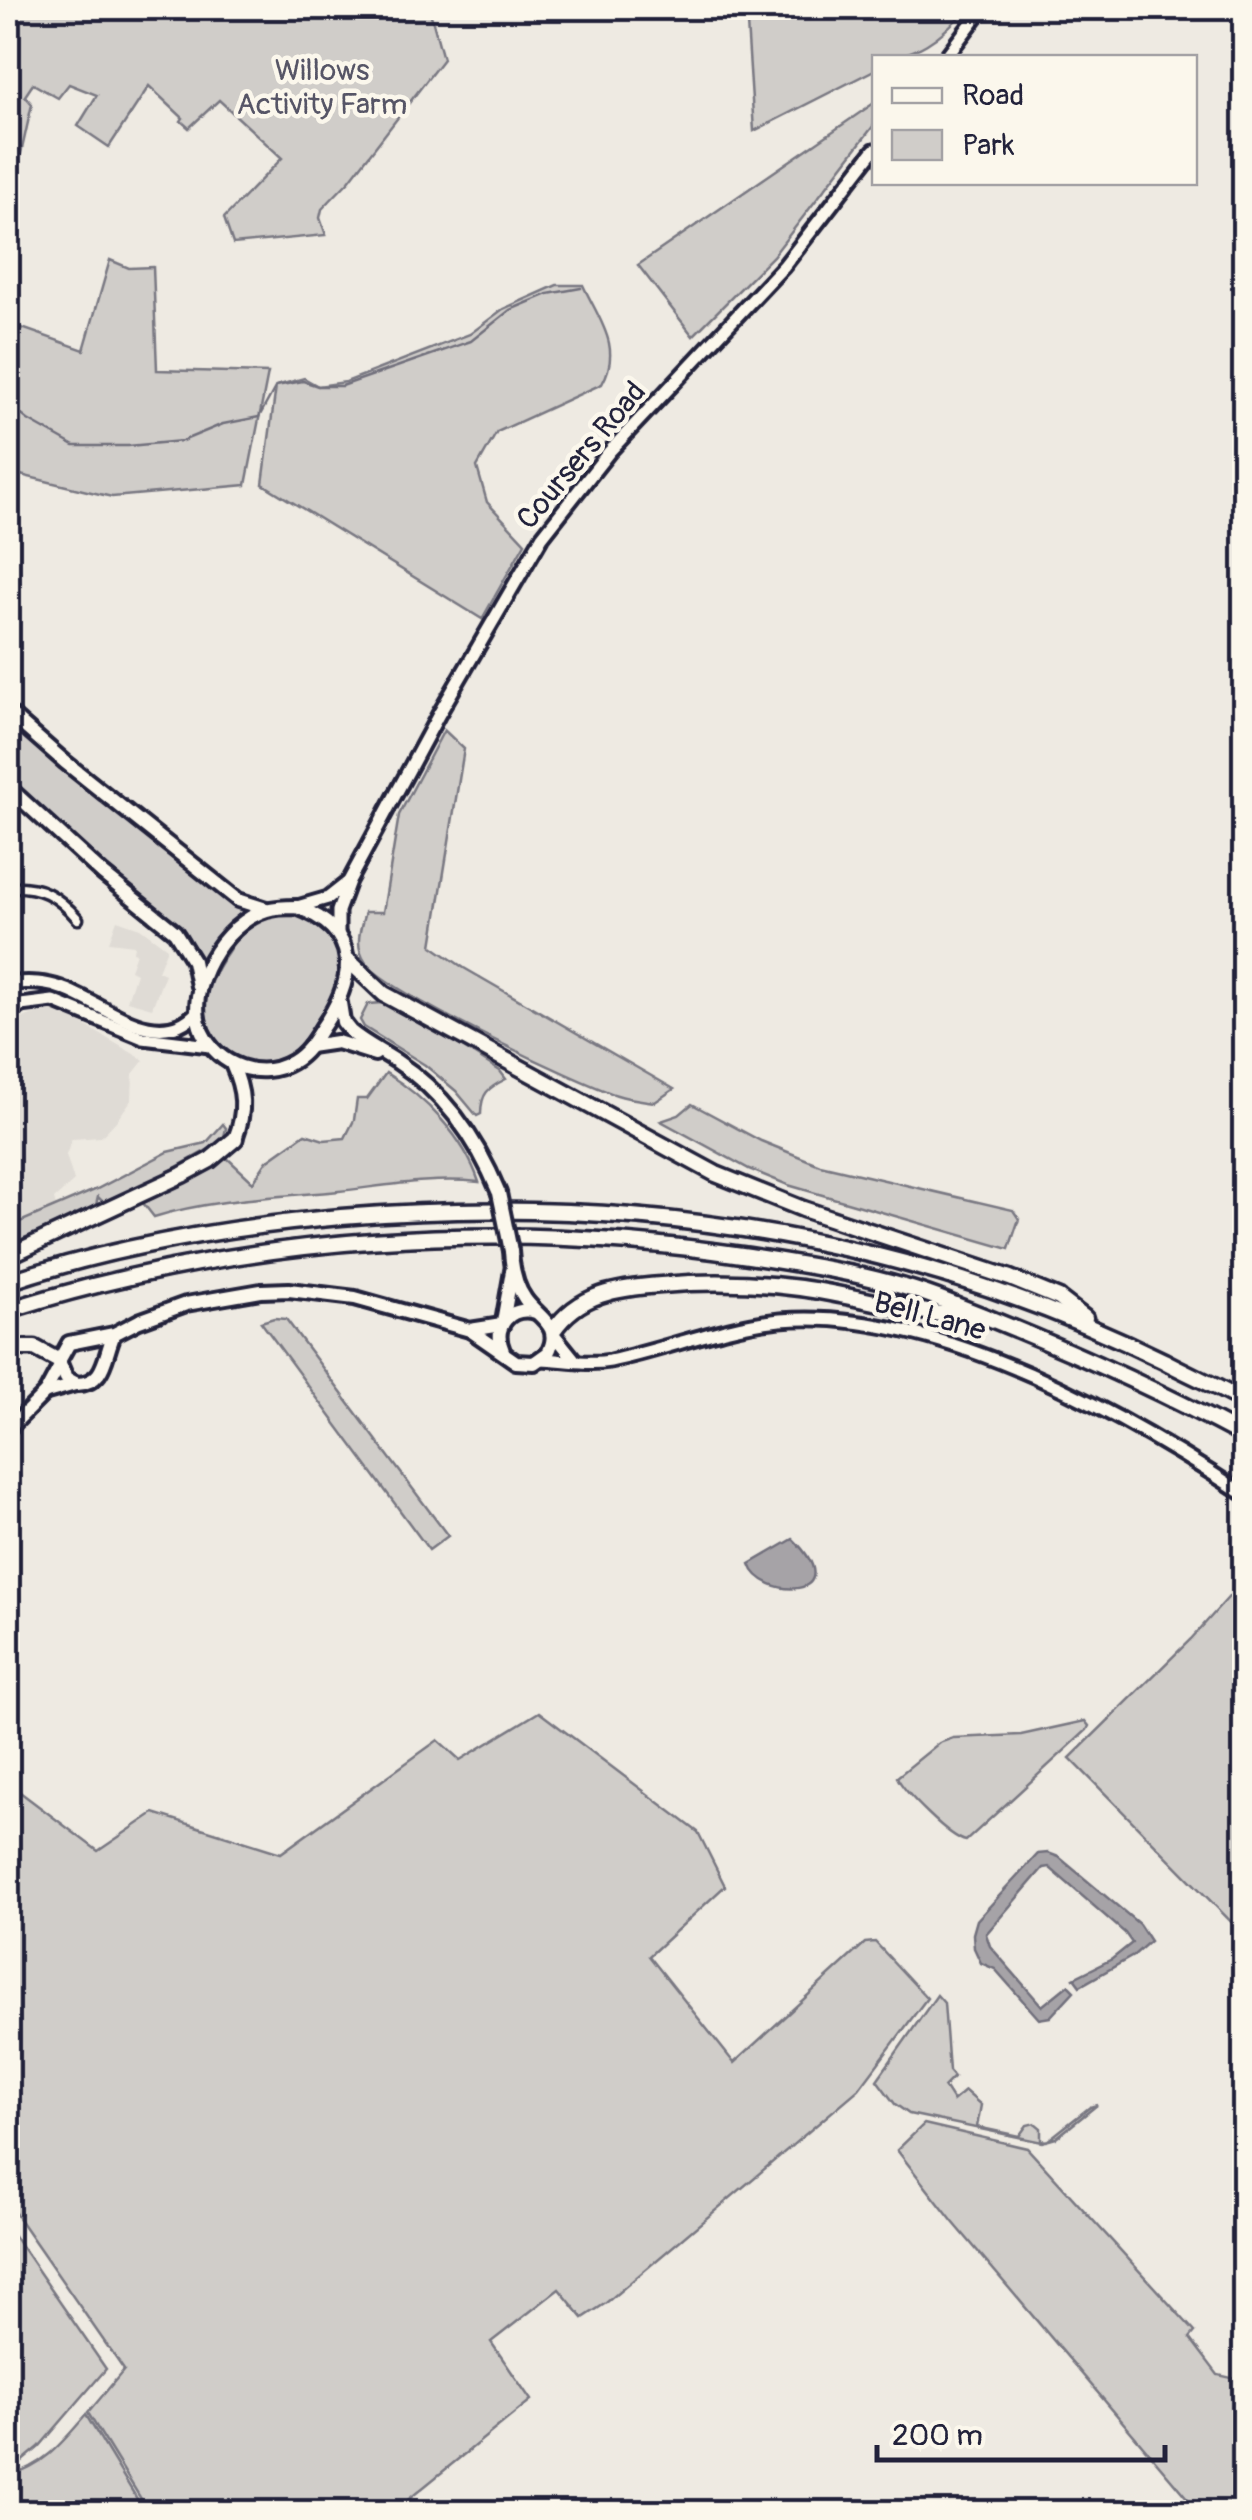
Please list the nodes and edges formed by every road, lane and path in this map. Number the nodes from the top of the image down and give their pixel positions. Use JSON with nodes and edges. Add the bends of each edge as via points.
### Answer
{"nodes":[{"id":1,"x":982,"y":8,"type":"edge"},
{"id":2,"x":947,"y":55,"type":"edge"},
{"id":3,"x":872,"y":153,"type":"edge"},
{"id":4,"x":8,"y":712,"type":"edge"},
{"id":5,"x":8,"y":787,"type":"edge"},
{"id":6,"x":349,"y":881,"type":"junction"},
{"id":7,"x":8,"y":887,"type":"edge"},
{"id":8,"x":297,"y":907,"type":"junction"},
{"id":9,"x":268,"y":909,"type":"junction"},
{"id":10,"x":78,"y":918,"type":"dead end"},
{"id":11,"x":338,"y":933,"type":"junction"},
{"id":12,"x":348,"y":960,"type":"junction"},
{"id":13,"x":10,"y":981,"type":"edge"},
{"id":14,"x":198,"y":986,"type":"junction"},
{"id":15,"x":340,"y":1002,"type":"junction"},
{"id":16,"x":21,"y":1005,"type":"junction"},
{"id":17,"x":196,"y":1013,"type":"junction"},
{"id":18,"x":8,"y":1015,"type":"edge"},
{"id":19,"x":210,"y":1046,"type":"junction"},
{"id":20,"x":310,"y":1046,"type":"junction"},
{"id":21,"x":396,"y":1061,"type":"junction"},
{"id":22,"x":232,"y":1064,"type":"junction"},
{"id":23,"x":234,"y":1139,"type":"joint"},
{"id":24,"x":8,"y":1256,"type":"edge"},
{"id":25,"x":512,"y":1269,"type":"junction"},
{"id":26,"x":8,"y":1282,"type":"edge"},
{"id":27,"x":8,"y":1310,"type":"edge"},
{"id":28,"x":536,"y":1312,"type":"junction"},
{"id":29,"x":982,"y":1318,"type":"junction"},
{"id":30,"x":502,"y":1323,"type":"junction"},
{"id":31,"x":470,"y":1330,"type":"junction"},
{"id":32,"x":553,"y":1332,"type":"junction"},
{"id":33,"x":1106,"y":1333,"type":"junction"},
{"id":34,"x":114,"y":1334,"type":"junction"},
{"id":35,"x":89,"y":1341,"type":"junction"},
{"id":36,"x":8,"y":1348,"type":"edge"},
{"id":37,"x":503,"y":1352,"type":"junction"},
{"id":38,"x":104,"y":1357,"type":"junction"},
{"id":39,"x":542,"y":1359,"type":"junction"},
{"id":40,"x":574,"y":1359,"type":"junction"},
{"id":41,"x":59,"y":1364,"type":"junction"},
{"id":42,"x":78,"y":1384,"type":"junction"},
{"id":43,"x":46,"y":1393,"type":"junction"},
{"id":44,"x":1244,"y":1402,"type":"edge"},
{"id":45,"x":8,"y":1430,"type":"edge"},
{"id":46,"x":1244,"y":1436,"type":"edge"},
{"id":47,"x":1244,"y":1494,"type":"edge"}],
"edges":[{"from":1,"to":2,"type":"street"},
{"from":3,"to":6,"type":"street","name":"Coursers Road","via":[[784,266],[609,452],[542,537]]},
{"from":4,"to":9,"type":"main road","via":[[238,900]]},
{"from":5,"to":14,"type":"main road","via":[[176,932]]},
{"from":6,"to":8,"type":"street","via":[[328,898]]},
{"from":6,"to":11,"type":"street","name":"Coursers Road"},
{"from":7,"to":10,"type":"street","via":[[42,888]]},
{"from":8,"to":9,"type":"main road"},
{"from":8,"to":11,"type":"main road"},
{"from":9,"to":14,"type":"main road","via":[[232,934]]},
{"from":11,"to":12,"type":"main road"},
{"from":12,"to":15,"type":"main road"},
{"from":12,"to":33,"type":"highway","via":[[384,994],[716,1174],[1010,1278],[1059,1298]]},
{"from":13,"to":16,"type":"street","via":[[21,990]]},
{"from":13,"to":17,"type":"street","via":[[60,988],[162,1030]]},
{"from":14,"to":17,"type":"main road"},
{"from":15,"to":20,"type":"main road"},
{"from":15,"to":21,"type":"main road","via":[[350,1032]]},
{"from":16,"to":18,"type":"street"},
{"from":16,"to":19,"type":"street","via":[[64,1003],[143,1038]]},
{"from":17,"to":19,"type":"main road"},
{"from":19,"to":22,"type":"main road"},
{"from":20,"to":21,"type":"main road","via":[[337,1042]]},
{"from":20,"to":22,"type":"main road","via":[[289,1064],[268,1070]]},
{"from":21,"to":25,"type":"main road","bridge":true,"via":[[455,1113],[488,1166]]},
{"from":22,"to":23,"type":"main road","via":[[244,1102]]},
{"from":23,"to":24,"type":"highway","via":[[182,1175]]},
{"from":25,"to":28,"type":"main road"},
{"from":25,"to":30,"type":"main road"},
{"from":26,"to":33,"type":"highway","via":[[152,1243],[272,1224],[471,1210],[586,1212],[746,1228],[903,1260]]},
{"from":27,"to":29,"type":"highway","via":[[84,1286],[225,1257],[449,1236],[643,1242],[794,1262],[947,1301]]},
{"from":28,"to":30,"type":"main road","via":[[520,1310]]},
{"from":28,"to":32,"type":"main road"},
{"from":29,"to":32,"type":"highway","via":[[802,1288],[677,1284],[597,1294]]},
{"from":29,"to":46,"type":"highway","via":[[1099,1365]]},
{"from":30,"to":31,"type":"main road"},
{"from":30,"to":37,"type":"main road"},
{"from":31,"to":34,"type":"main road","via":[[382,1304],[289,1290],[210,1298]]},
{"from":31,"to":37,"type":"main road"},
{"from":32,"to":39,"type":"main road"},
{"from":32,"to":40,"type":"street"},
{"from":33,"to":44,"type":"highway"},
{"from":34,"to":35,"type":"main road"},
{"from":34,"to":38,"type":"main road"},
{"from":35,"to":38,"type":"main road"},
{"from":35,"to":41,"type":"main road","via":[[69,1344]]},
{"from":36,"to":41,"type":"highway","via":[[35,1348]]},
{"from":37,"to":39,"type":"main road","via":[[525,1364]]},
{"from":38,"to":42,"type":"main road","via":[[100,1376]]},
{"from":39,"to":40,"type":"street","name":"Bell Lane"},
{"from":40,"to":47,"type":"street","name":"Bell Lane","via":[[610,1361],[760,1322],[870,1324],[965,1348],[1046,1382]]},
{"from":41,"to":42,"type":"main road"},
{"from":41,"to":43,"type":"street"},
{"from":42,"to":43,"type":"street"},
{"from":43,"to":45,"type":"street"}]}
